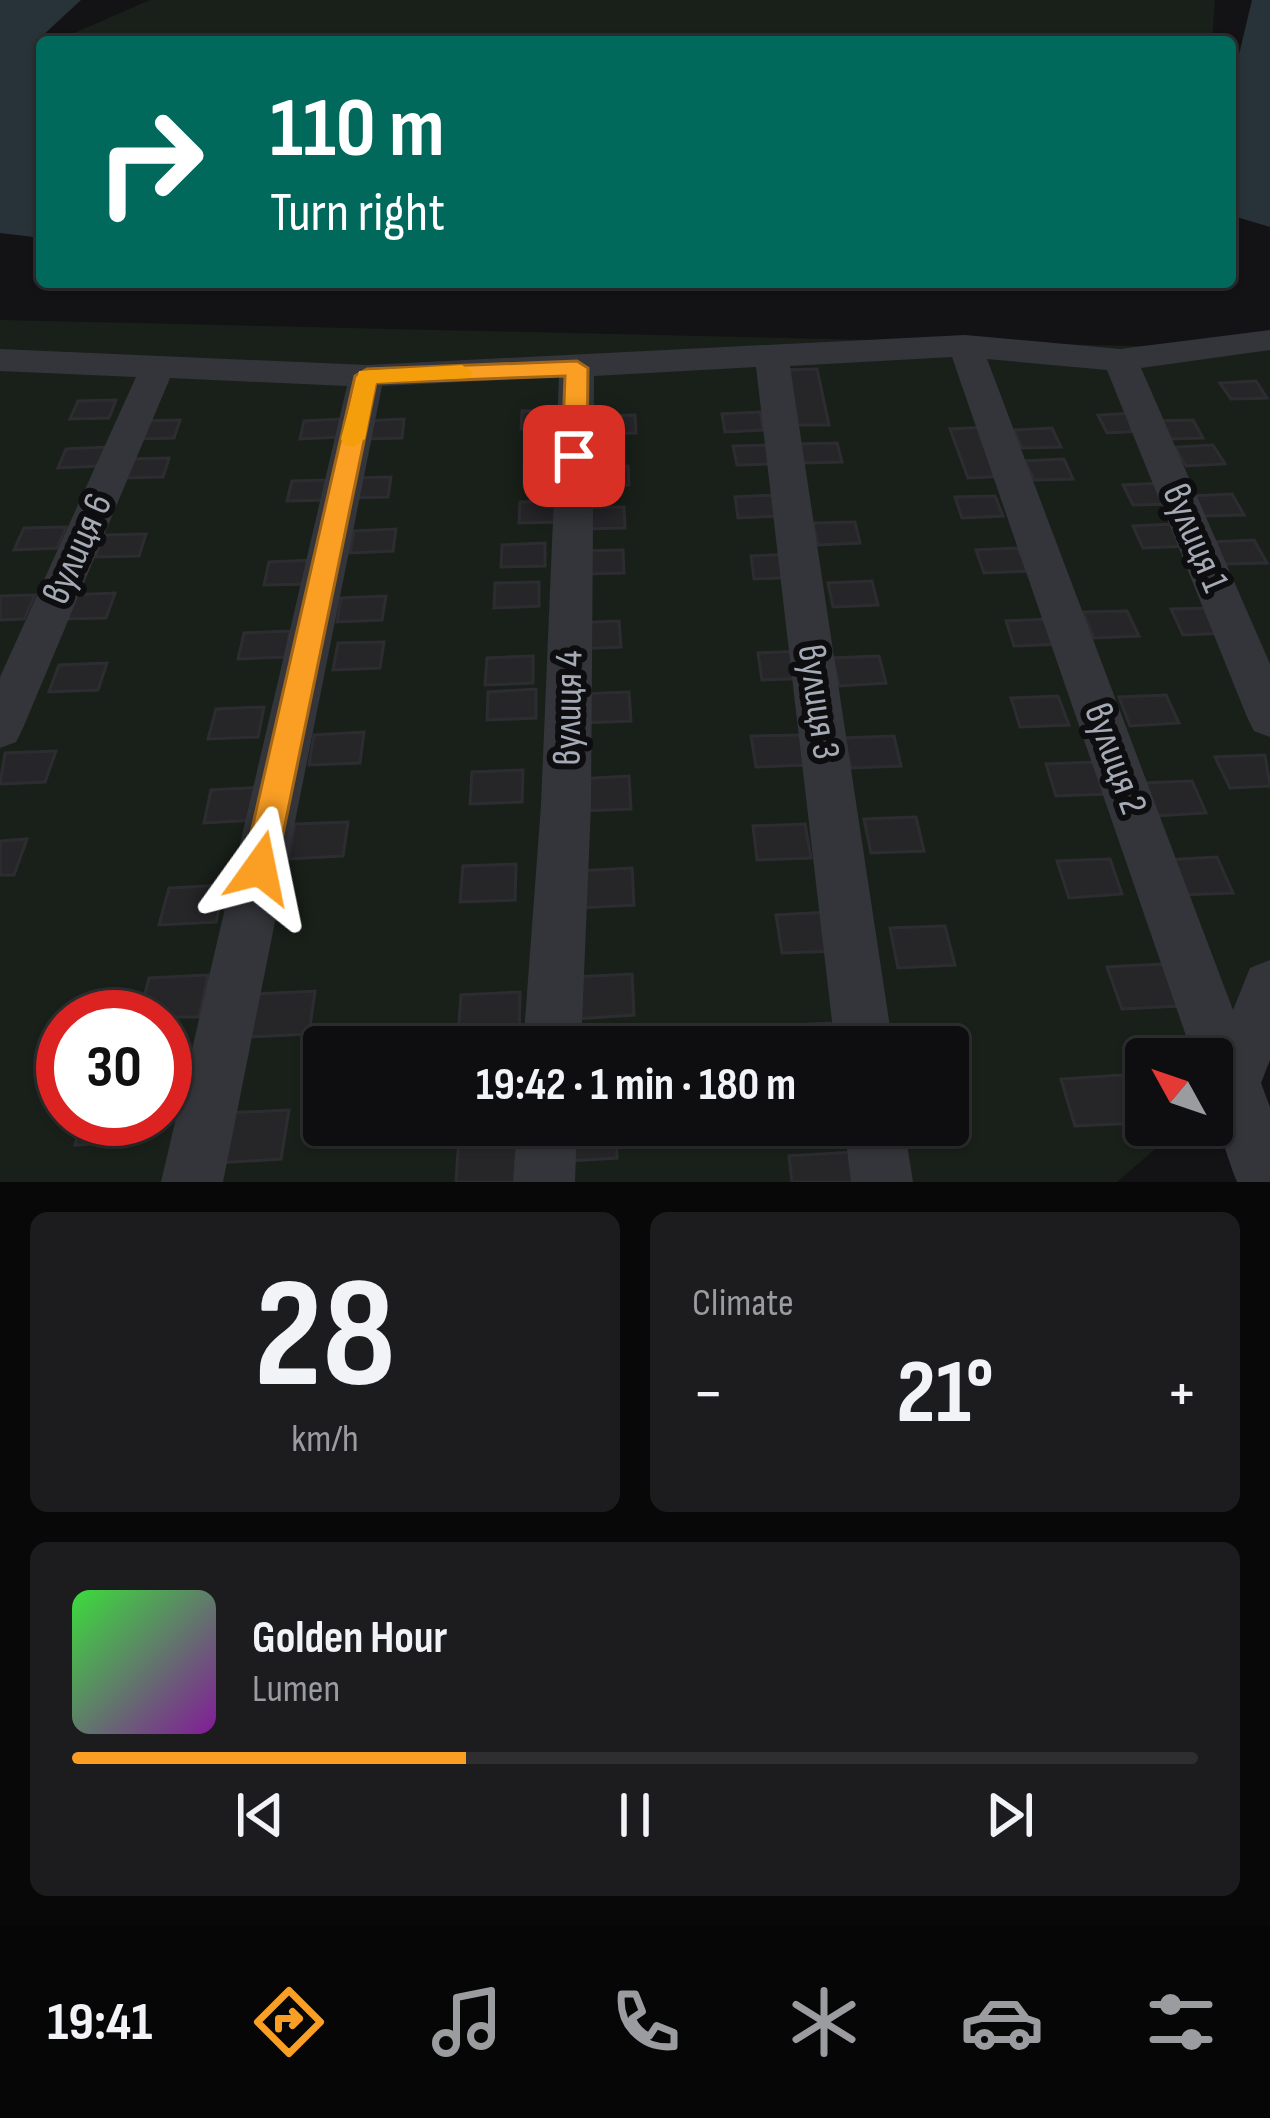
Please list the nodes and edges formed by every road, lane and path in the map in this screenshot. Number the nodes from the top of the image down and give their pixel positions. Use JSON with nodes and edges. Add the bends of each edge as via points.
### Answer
{"nodes":[{"id":1,"x":1270,"y":340,"type":"edge"},
{"id":2,"x":965,"y":346,"type":"junction"},
{"id":3,"x":772,"y":357,"type":"junction"},
{"id":4,"x":0,"y":360,"type":"edge"},
{"id":5,"x":1120,"y":360,"type":"junction"},
{"id":6,"x":577,"y":368,"type":"junction"},
{"id":7,"x":156,"y":370,"type":"junction"},
{"id":8,"x":367,"y":376,"type":"junction"},
{"id":9,"x":1270,"y":717,"type":"edge"},
{"id":10,"x":0,"y":728,"type":"edge"},
{"id":11,"x":1270,"y":988,"type":"edge"},
{"id":12,"x":553,"y":1026,"type":"edge"},
{"id":13,"x":861,"y":1026,"type":"edge"},
{"id":14,"x":1216,"y":1038,"type":"edge"},
{"id":15,"x":1233,"y":1080,"type":"edge"},
{"id":16,"x":1233,"y":1086,"type":"edge"},
{"id":17,"x":547,"y":1146,"type":"edge"},
{"id":18,"x":877,"y":1146,"type":"edge"},
{"id":19,"x":1264,"y":1172,"type":"dead end"},
{"id":20,"x":192,"y":1182,"type":"edge"},
{"id":21,"x":544,"y":1182,"type":"edge"},
{"id":22,"x":882,"y":1182,"type":"edge"}],
"edges":[{"from":1,"to":5,"type":"street"},
{"from":2,"to":3,"type":"street"},
{"from":2,"to":5,"type":"street"},
{"from":2,"to":14,"type":"street","name":"вулиця 2"},
{"from":3,"to":6,"type":"street"},
{"from":3,"to":13,"type":"street","name":"вулиця 3"},
{"from":4,"to":7,"type":"street"},
{"from":5,"to":9,"type":"street","name":"вулиця 1"},
{"from":6,"to":8,"type":"street"},
{"from":6,"to":12,"type":"street","name":"вулиця 4"},
{"from":7,"to":8,"type":"street"},
{"from":7,"to":10,"type":"street","name":"вулиця 6"},
{"from":8,"to":20,"type":"street"},
{"from":11,"to":15,"type":"street"},
{"from":16,"to":19,"type":"street","name":"вулиця 2"},
{"from":17,"to":21,"type":"street"},
{"from":18,"to":22,"type":"street"}]}
